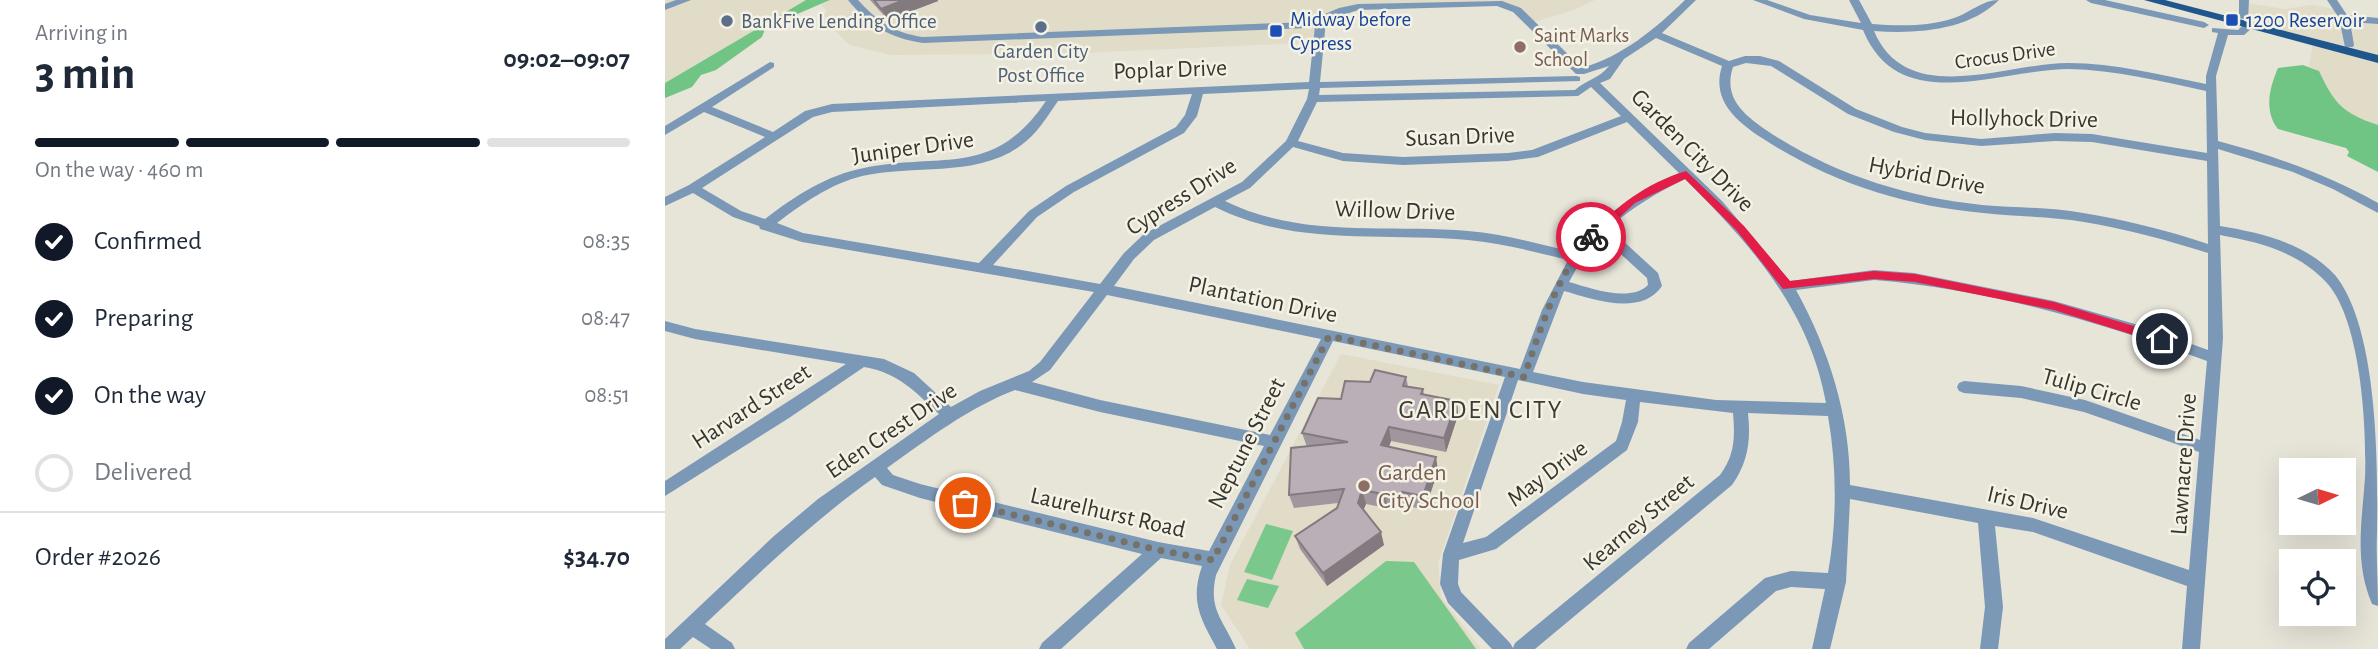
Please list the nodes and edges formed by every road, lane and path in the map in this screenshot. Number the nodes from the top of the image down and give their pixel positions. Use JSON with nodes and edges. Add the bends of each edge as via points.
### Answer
{"nodes":[{"id":1,"x":686,"y":0,"type":"edge"},
{"id":2,"x":853,"y":0,"type":"edge"},
{"id":3,"x":1691,"y":0,"type":"edge"},
{"id":4,"x":1758,"y":0,"type":"edge"},
{"id":5,"x":1854,"y":0,"type":"edge"},
{"id":6,"x":1993,"y":0,"type":"edge"},
{"id":7,"x":2091,"y":0,"type":"edge"},
{"id":8,"x":2150,"y":0,"type":"edge"},
{"id":9,"x":2175,"y":0,"type":"edge"},
{"id":10,"x":2244,"y":0,"type":"edge"},
{"id":11,"x":2332,"y":0,"type":"edge"},
{"id":12,"x":665,"y":7,"type":"edge"},
{"id":13,"x":2196,"y":12,"type":"junction"},
{"id":14,"x":2344,"y":18,"type":"junction"},
{"id":15,"x":1321,"y":21,"type":"junction"},
{"id":16,"x":2378,"y":21,"type":"edge"},
{"id":17,"x":2246,"y":22,"type":"junction"},
{"id":18,"x":2204,"y":25,"type":"junction"},
{"id":19,"x":1866,"y":27,"type":"junction"},
{"id":20,"x":1654,"y":33,"type":"junction"},
{"id":21,"x":2223,"y":33,"type":"junction"},
{"id":22,"x":2349,"y":45,"type":"junction"},
{"id":23,"x":2378,"y":53,"type":"edge"},
{"id":24,"x":2378,"y":59,"type":"edge"},
{"id":25,"x":1619,"y":60,"type":"junction"},
{"id":26,"x":770,"y":65,"type":"dead end"},
{"id":27,"x":1728,"y":65,"type":"junction"},
{"id":28,"x":1581,"y":74,"type":"junction"},
{"id":29,"x":1593,"y":82,"type":"junction"},
{"id":30,"x":1315,"y":85,"type":"junction"},
{"id":31,"x":2211,"y":89,"type":"junction"},
{"id":32,"x":1199,"y":90,"type":"junction"},
{"id":33,"x":1055,"y":97,"type":"junction"},
{"id":34,"x":1313,"y":99,"type":"junction"},
{"id":35,"x":702,"y":107,"type":"junction"},
{"id":36,"x":1626,"y":118,"type":"junction"},
{"id":37,"x":665,"y":131,"type":"edge"},
{"id":38,"x":773,"y":135,"type":"junction"},
{"id":39,"x":1291,"y":143,"type":"junction"},
{"id":40,"x":2211,"y":151,"type":"junction"},
{"id":41,"x":1686,"y":174,"type":"junction"},
{"id":42,"x":692,"y":188,"type":"junction"},
{"id":43,"x":665,"y":202,"type":"edge"},
{"id":44,"x":1216,"y":202,"type":"junction"},
{"id":45,"x":2378,"y":209,"type":"edge"},
{"id":46,"x":765,"y":226,"type":"junction"},
{"id":47,"x":1600,"y":228,"type":"junction"},
{"id":48,"x":2214,"y":229,"type":"junction"},
{"id":49,"x":2215,"y":251,"type":"junction"},
{"id":50,"x":1576,"y":257,"type":"junction"},
{"id":51,"x":981,"y":269,"type":"junction"},
{"id":52,"x":1560,"y":285,"type":"junction"},
{"id":53,"x":1787,"y":286,"type":"junction"},
{"id":54,"x":1104,"y":289,"type":"junction"},
{"id":55,"x":665,"y":326,"type":"edge"},
{"id":56,"x":1329,"y":336,"type":"junction"},
{"id":57,"x":2214,"y":358,"type":"junction"},
{"id":58,"x":862,"y":361,"type":"junction"},
{"id":59,"x":1518,"y":376,"type":"junction"},
{"id":60,"x":1015,"y":384,"type":"junction"},
{"id":61,"x":1964,"y":387,"type":"dead end"},
{"id":62,"x":1634,"y":395,"type":"junction"},
{"id":63,"x":1740,"y":408,"type":"junction"},
{"id":64,"x":1835,"y":410,"type":"junction"},
{"id":65,"x":950,"y":415,"type":"junction"},
{"id":66,"x":1274,"y":442,"type":"junction"},
{"id":67,"x":2205,"y":448,"type":"junction"},
{"id":68,"x":876,"y":467,"type":"junction"},
{"id":69,"x":665,"y":489,"type":"edge"},
{"id":70,"x":1843,"y":491,"type":"junction"},
{"id":71,"x":1986,"y":517,"type":"junction"},
{"id":72,"x":1158,"y":550,"type":"junction"},
{"id":73,"x":1451,"y":554,"type":"junction"},
{"id":74,"x":1213,"y":560,"type":"junction"},
{"id":75,"x":2197,"y":581,"type":"junction"},
{"id":76,"x":1837,"y":582,"type":"junction"},
{"id":77,"x":2378,"y":598,"type":"edge"},
{"id":78,"x":691,"y":625,"type":"junction"},
{"id":79,"x":1060,"y":645,"type":"edge"},
{"id":80,"x":667,"y":649,"type":"edge"},
{"id":81,"x":726,"y":649,"type":"edge"},
{"id":82,"x":1227,"y":649,"type":"edge"},
{"id":83,"x":1504,"y":649,"type":"edge"},
{"id":84,"x":1521,"y":649,"type":"edge"},
{"id":85,"x":1695,"y":649,"type":"edge"},
{"id":86,"x":1821,"y":649,"type":"edge"},
{"id":87,"x":1989,"y":649,"type":"edge"},
{"id":88,"x":2191,"y":649,"type":"edge"}],
"edges":[{"from":1,"to":12,"type":"street"},
{"from":2,"to":15,"type":"street","via":[[872,23],[888,33],[923,40]]},
{"from":3,"to":20,"type":"street","name":"Garden City Drive"},
{"from":4,"to":19,"type":"street","via":[[1812,19]]},
{"from":5,"to":19,"type":"street","name":"Crocus Drive"},
{"from":6,"to":19,"type":"street","via":[[1973,14],[1939,25]]},
{"from":7,"to":18,"type":"street"},
{"from":8,"to":13,"type":"main road"},
{"from":9,"to":17,"type":"main road"},
{"from":10,"to":17,"type":"street"},
{"from":11,"to":14,"type":"street"},
{"from":13,"to":17,"type":"main road"},
{"from":13,"to":18,"type":"street"},
{"from":14,"to":16,"type":"street"},
{"from":14,"to":22,"type":"street"},
{"from":15,"to":28,"type":"street","via":[[1358,7],[1482,1],[1507,5]]},
{"from":15,"to":30,"type":"street","name":"Cypress Drive"},
{"from":17,"to":21,"type":"street","via":[[2240,33]]},
{"from":17,"to":22,"type":"main road"},
{"from":17,"to":24,"type":"main road"},
{"from":18,"to":21,"type":"street"},
{"from":19,"to":31,"type":"street","name":"Crocus Drive","via":[[1885,58],[1935,81],[1965,82],[2064,65],[2119,70]]},
{"from":20,"to":25,"type":"street","name":"Garden City Drive"},
{"from":20,"to":27,"type":"street"},
{"from":21,"to":31,"type":"street","name":"Lawnacre Drive"},
{"from":22,"to":23,"type":"main road"},
{"from":25,"to":28,"type":"street","name":"Garden City Drive"},
{"from":25,"to":29,"type":"street","name":"Garden City Drive","via":[[1613,70]]},
{"from":26,"to":35,"type":"street"},
{"from":27,"to":40,"type":"street","name":"Hollyhock Drive","via":[[1753,60],[1778,63],[1840,106],[1925,136],[1994,142],[2076,137]]},
{"from":27,"to":49,"type":"street","name":"Hybrid Drive","via":[[1723,91],[1748,123],[1807,161],[1851,182],[1939,204],[2085,218]]},
{"from":28,"to":29,"type":"street","name":"Garden City Drive"},
{"from":28,"to":30,"type":"street","name":"Poplar Drive"},
{"from":29,"to":34,"type":"street","via":[[1577,93]]},
{"from":29,"to":36,"type":"street","name":"Garden City Drive"},
{"from":30,"to":32,"type":"street","name":"Poplar Drive"},
{"from":30,"to":34,"type":"street","name":"Cypress Drive"},
{"from":31,"to":40,"type":"street","name":"Lawnacre Drive"},
{"from":32,"to":33,"type":"street","name":"Poplar Drive"},
{"from":32,"to":51,"type":"street","via":[[1191,116],[1180,130],[1070,189],[1033,215]]},
{"from":33,"to":38,"type":"street","name":"Poplar Drive","via":[[822,110]]},
{"from":33,"to":46,"type":"street","name":"Juniper Drive","via":[[1027,136],[981,161],[863,172],[805,196]]},
{"from":34,"to":39,"type":"street","name":"Cypress Drive"},
{"from":35,"to":37,"type":"street"},
{"from":35,"to":38,"type":"street"},
{"from":36,"to":39,"type":"street","name":"Susan Drive","via":[[1534,154],[1508,157],[1343,157]]},
{"from":36,"to":41,"type":"street","name":"Garden City Drive"},
{"from":38,"to":42,"type":"street","name":"Poplar Drive"},
{"from":39,"to":44,"type":"street","name":"Cypress Drive","via":[[1246,185]]},
{"from":40,"to":45,"type":"street","name":"Hollyhock Drive","via":[[2284,163]]},
{"from":40,"to":48,"type":"street","name":"Lawnacre Drive"},
{"from":41,"to":47,"type":"street","via":[[1632,200]]},
{"from":41,"to":53,"type":"street","name":"Garden City Drive","via":[[1740,228]]},
{"from":42,"to":43,"type":"street","name":"Poplar Drive"},
{"from":42,"to":46,"type":"street","name":"Plantation Drive"},
{"from":44,"to":50,"type":"street","name":"Willow Drive","via":[[1231,211],[1296,227],[1384,235],[1469,235]]},
{"from":44,"to":54,"type":"street","name":"Cypress Drive","via":[[1149,237]]},
{"from":46,"to":51,"type":"street","name":"Plantation Drive","via":[[802,237]]},
{"from":47,"to":50,"type":"street"},
{"from":47,"to":52,"type":"street","via":[[1653,276],[1653,291],[1626,299]]},
{"from":48,"to":49,"type":"street","name":"Lawnacre Drive"},
{"from":48,"to":77,"type":"street","via":[[2293,250],[2334,282],[2349,307],[2366,372],[2374,461],[2367,539],[2370,579]]},
{"from":49,"to":57,"type":"street","name":"Lawnacre Drive"},
{"from":50,"to":52,"type":"street"},
{"from":51,"to":54,"type":"street","name":"Plantation Drive"},
{"from":52,"to":59,"type":"street"},
{"from":53,"to":57,"type":"street","via":[[1874,275],[1915,278],[2054,306]]},
{"from":53,"to":64,"type":"street","name":"Garden City Drive","via":[[1815,340]]},
{"from":54,"to":56,"type":"street","name":"Plantation Drive"},
{"from":54,"to":60,"type":"street","name":"Cypress Drive","via":[[1045,366]]},
{"from":55,"to":58,"type":"street"},
{"from":56,"to":59,"type":"street","name":"Plantation Drive"},
{"from":56,"to":66,"type":"street","name":"Neptune Street"},
{"from":57,"to":67,"type":"street","name":"Lawnacre Drive"},
{"from":58,"to":65,"type":"street","via":[[909,377]]},
{"from":58,"to":69,"type":"street","name":"Harvard Street"},
{"from":59,"to":62,"type":"street","name":"Plantation Drive"},
{"from":59,"to":73,"type":"street"},
{"from":60,"to":65,"type":"street","name":"Eden Crest Drive"},
{"from":60,"to":66,"type":"street"},
{"from":61,"to":67,"type":"street","name":"Tulip Circle","via":[[2021,392],[2085,406]]},
{"from":62,"to":63,"type":"street","name":"Plantation Drive"},
{"from":62,"to":73,"type":"street","name":"May Drive","via":[[1622,445],[1490,544]]},
{"from":63,"to":64,"type":"street","name":"Plantation Drive"},
{"from":63,"to":84,"type":"street","name":"Kearney Street","via":[[1741,455],[1726,480]]},
{"from":64,"to":70,"type":"street","name":"Garden City Drive"},
{"from":65,"to":68,"type":"street","name":"Eden Crest Drive"},
{"from":66,"to":74,"type":"street","name":"Neptune Street"},
{"from":67,"to":75,"type":"street","name":"Lawnacre Drive"},
{"from":68,"to":72,"type":"street","name":"Laurelhurst Road","via":[[888,480],[920,491]]},
{"from":68,"to":78,"type":"street","name":"Eden Crest Drive","via":[[789,533]]},
{"from":70,"to":71,"type":"street","name":"Iris Drive"},
{"from":70,"to":76,"type":"street","name":"Garden City Drive"},
{"from":71,"to":75,"type":"street","name":"Iris Drive","via":[[2033,525]]},
{"from":71,"to":87,"type":"street","via":[[1994,607]]},
{"from":72,"to":74,"type":"street","name":"Laurelhurst Road"},
{"from":72,"to":79,"type":"street"},
{"from":73,"to":83,"type":"street","via":[[1449,584],[1454,597]]},
{"from":74,"to":82,"type":"street","name":"Neptune Street","via":[[1202,596]]},
{"from":75,"to":88,"type":"street","name":"Lawnacre Drive"},
{"from":76,"to":85,"type":"street","via":[[1791,579],[1771,584]]},
{"from":76,"to":86,"type":"street","name":"Garden City Drive"},
{"from":78,"to":80,"type":"street","name":"Eden Crest Drive"},
{"from":78,"to":81,"type":"street"}]}
